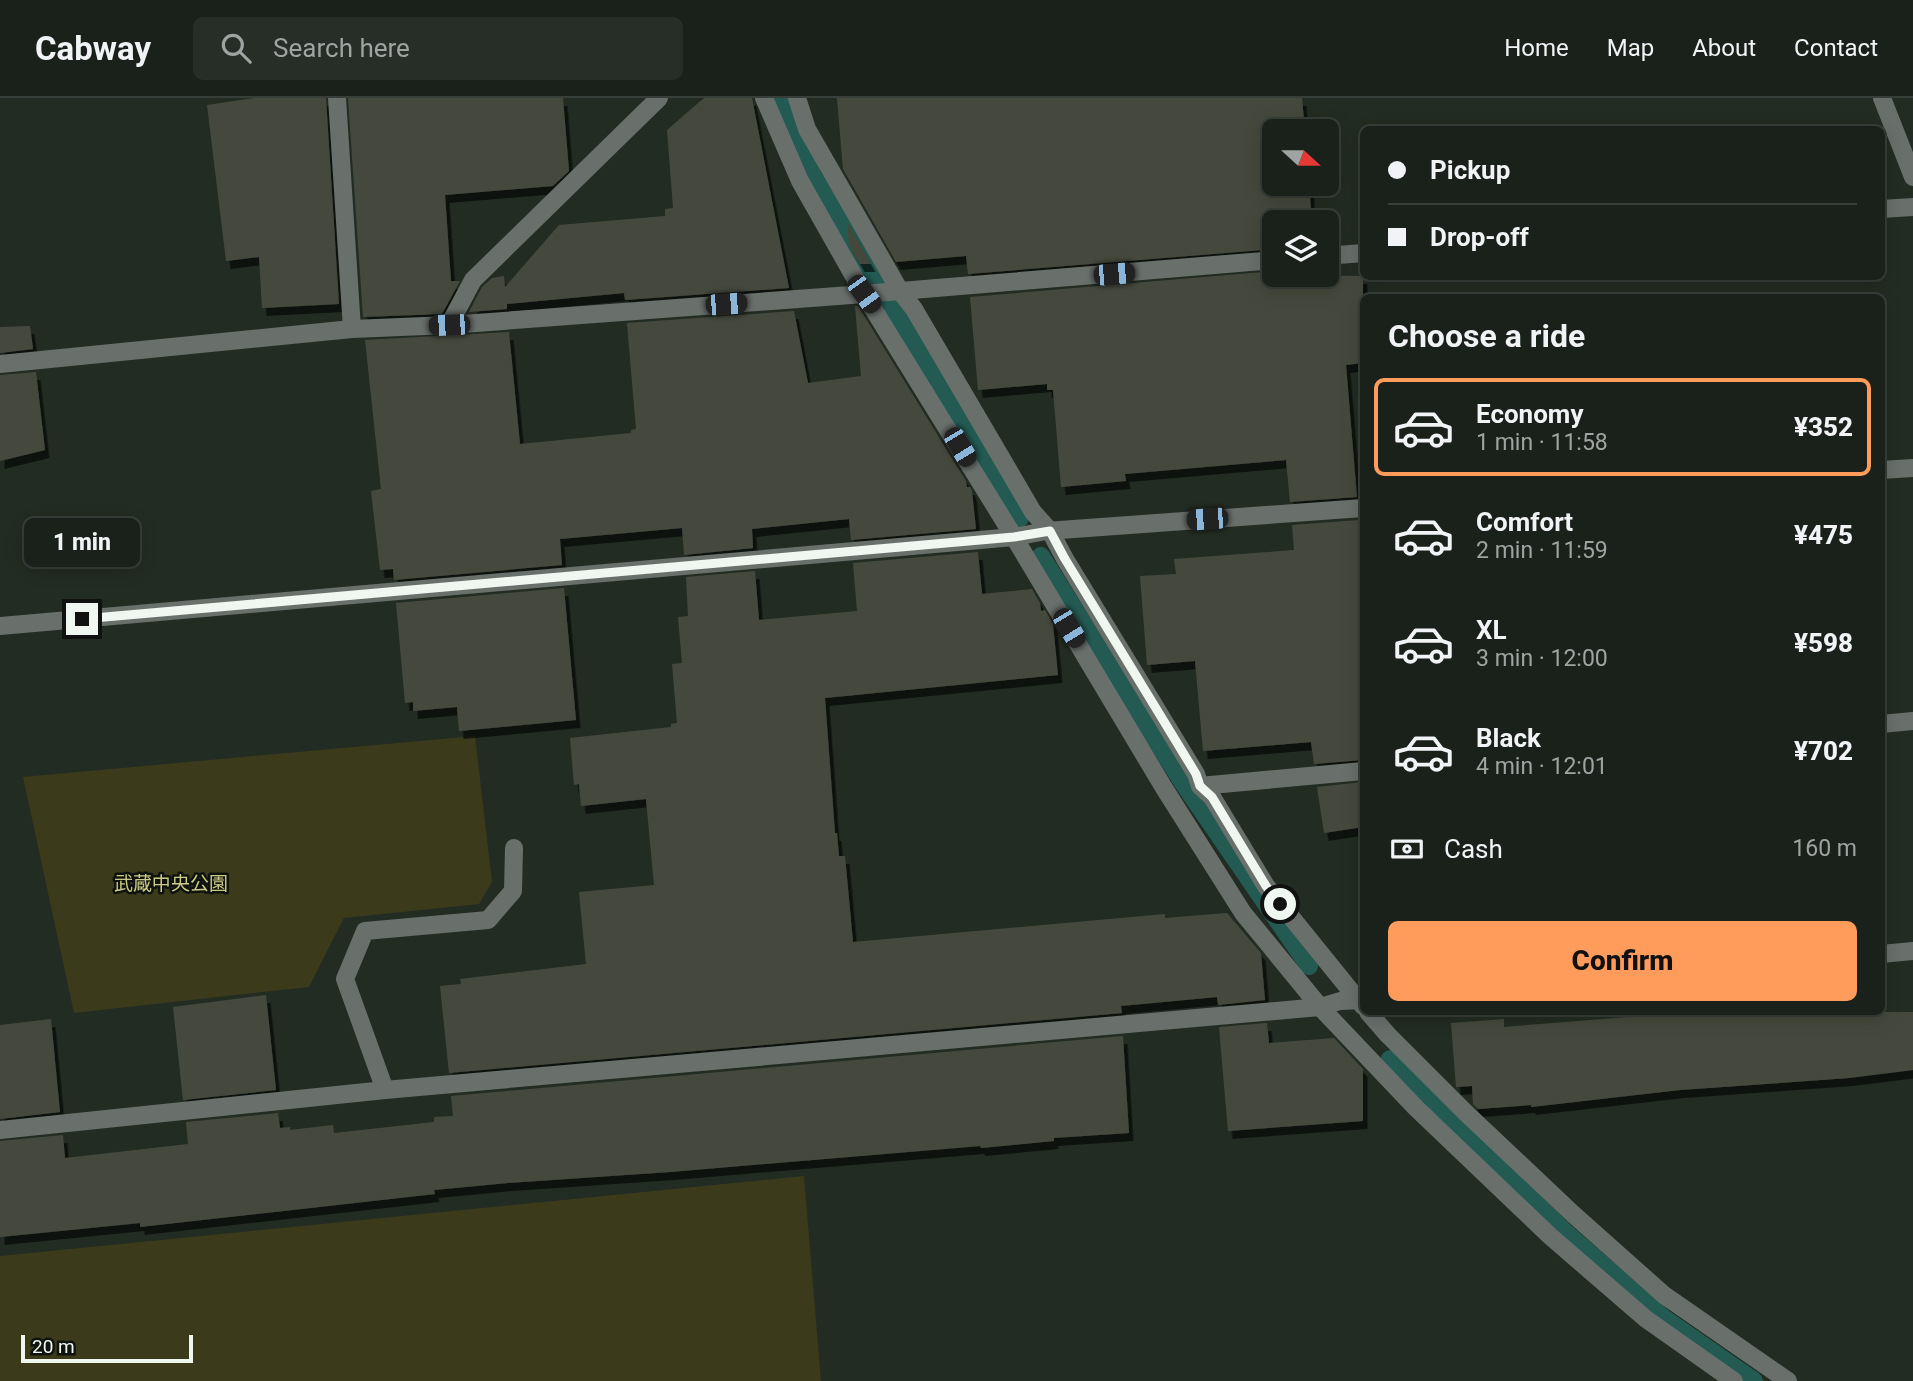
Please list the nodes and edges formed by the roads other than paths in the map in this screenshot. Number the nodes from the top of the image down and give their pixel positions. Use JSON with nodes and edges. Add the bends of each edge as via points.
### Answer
{"nodes":[{"id":1,"x":337,"y":98,"type":"edge"},
{"id":2,"x":659,"y":98,"type":"edge"},
{"id":3,"x":764,"y":98,"type":"edge"},
{"id":4,"x":797,"y":98,"type":"edge"},
{"id":5,"x":1882,"y":98,"type":"edge"},
{"id":6,"x":1913,"y":177,"type":"edge"},
{"id":7,"x":1913,"y":207,"type":"edge"},
{"id":8,"x":1885,"y":209,"type":"edge"},
{"id":9,"x":1360,"y":253,"type":"edge"},
{"id":10,"x":1339,"y":255,"type":"edge"},
{"id":11,"x":1262,"y":261,"type":"edge"},
{"id":12,"x":900,"y":291,"type":"junction"},
{"id":13,"x":864,"y":294,"type":"junction"},
{"id":14,"x":449,"y":325,"type":"junction"},
{"id":15,"x":352,"y":329,"type":"junction"},
{"id":16,"x":0,"y":363,"type":"edge"},
{"id":17,"x":1913,"y":468,"type":"edge"},
{"id":18,"x":1885,"y":470,"type":"edge"},
{"id":19,"x":1360,"y":508,"type":"edge"},
{"id":20,"x":1050,"y":531,"type":"junction"},
{"id":21,"x":1014,"y":537,"type":"junction"},
{"id":22,"x":0,"y":626,"type":"edge"},
{"id":23,"x":1913,"y":721,"type":"edge"},
{"id":24,"x":1885,"y":724,"type":"edge"},
{"id":25,"x":1360,"y":771,"type":"edge"},
{"id":26,"x":1200,"y":786,"type":"junction"},
{"id":27,"x":514,"y":848,"type":"dead end"},
{"id":28,"x":1913,"y":951,"type":"edge"},
{"id":29,"x":1885,"y":954,"type":"edge"},
{"id":30,"x":1360,"y":1000,"type":"edge"},
{"id":31,"x":1360,"y":1004,"type":"edge"},
{"id":32,"x":1320,"y":1007,"type":"junction"},
{"id":33,"x":1372,"y":1015,"type":"edge"},
{"id":34,"x":386,"y":1090,"type":"junction"},
{"id":35,"x":0,"y":1130,"type":"edge"},
{"id":36,"x":1734,"y":1381,"type":"edge"},
{"id":37,"x":1788,"y":1381,"type":"edge"}],
"edges":[{"from":1,"to":15,"type":"street"},
{"from":2,"to":14,"type":"street","via":[[473,280]]},
{"from":3,"to":13,"type":"street","via":[[800,181]]},
{"from":4,"to":12,"type":"street","via":[[807,129]]},
{"from":5,"to":6,"type":"street"},
{"from":7,"to":8,"type":"street"},
{"from":9,"to":10,"type":"street"},
{"from":11,"to":12,"type":"street"},
{"from":12,"to":13,"type":"street"},
{"from":12,"to":20,"type":"street","via":[[1033,512]]},
{"from":13,"to":14,"type":"street"},
{"from":13,"to":21,"type":"street"},
{"from":14,"to":15,"type":"street"},
{"from":15,"to":16,"type":"street"},
{"from":17,"to":18,"type":"street"},
{"from":19,"to":20,"type":"street"},
{"from":20,"to":21,"type":"street"},
{"from":20,"to":26,"type":"street"},
{"from":21,"to":22,"type":"street"},
{"from":21,"to":32,"type":"street","via":[[1243,913]]},
{"from":23,"to":24,"type":"street"},
{"from":25,"to":26,"type":"street"},
{"from":26,"to":30,"type":"street","via":[[1212,797],[1266,886]]},
{"from":27,"to":34,"type":"street","via":[[513,891],[488,920],[365,931],[345,979]]},
{"from":28,"to":29,"type":"street"},
{"from":31,"to":32,"type":"street","via":[[1340,1001]]},
{"from":32,"to":34,"type":"street"},
{"from":32,"to":36,"type":"street","via":[[1416,1108],[1550,1236],[1646,1319]]},
{"from":33,"to":37,"type":"street","via":[[1475,1122],[1653,1286]]},
{"from":34,"to":35,"type":"street"}]}
